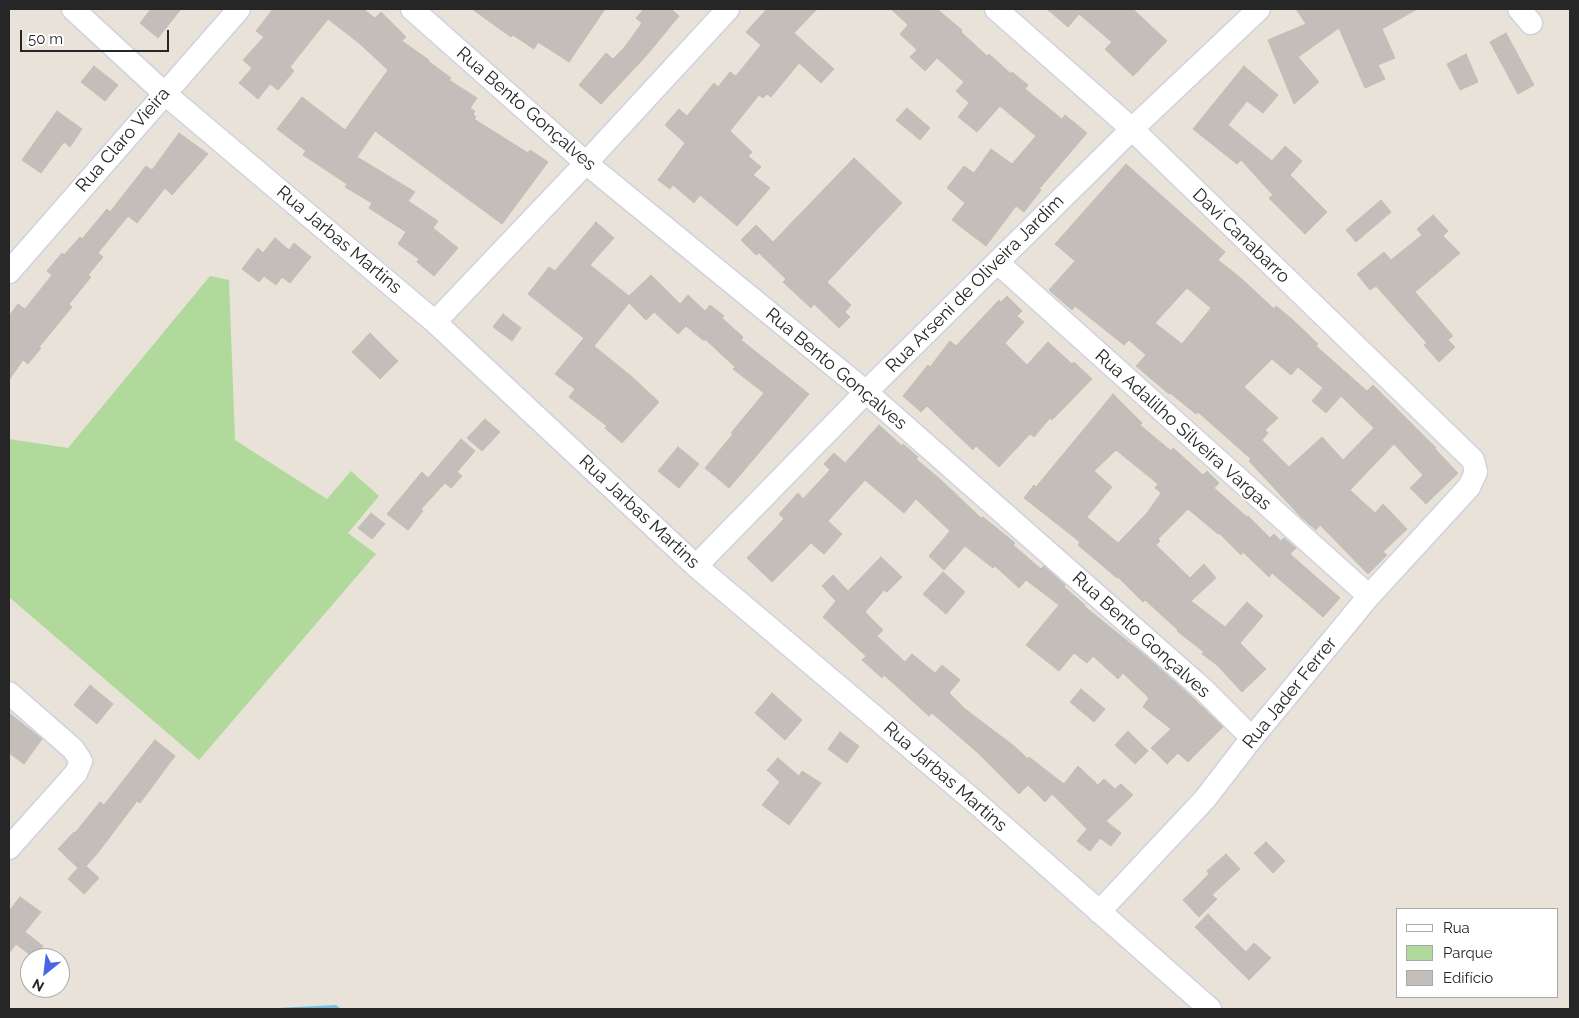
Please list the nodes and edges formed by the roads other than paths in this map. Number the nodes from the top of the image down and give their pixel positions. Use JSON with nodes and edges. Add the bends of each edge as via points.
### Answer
{"nodes":[{"id":1,"x":73,"y":9,"type":"edge"},
{"id":2,"x":239,"y":9,"type":"edge"},
{"id":3,"x":412,"y":9,"type":"edge"},
{"id":4,"x":728,"y":9,"type":"edge"},
{"id":5,"x":996,"y":9,"type":"edge"},
{"id":6,"x":1259,"y":9,"type":"edge"},
{"id":7,"x":164,"y":93,"type":"junction"},
{"id":8,"x":1132,"y":129,"type":"junction"},
{"id":9,"x":586,"y":163,"type":"junction"},
{"id":10,"x":998,"y":263,"type":"junction"},
{"id":11,"x":9,"y":272,"type":"edge"},
{"id":12,"x":435,"y":322,"type":"junction"},
{"id":13,"x":866,"y":392,"type":"junction"},
{"id":14,"x":1476,"y":472,"type":"joint"},
{"id":15,"x":696,"y":566,"type":"junction"},
{"id":16,"x":1369,"y":596,"type":"junction"},
{"id":17,"x":9,"y":693,"type":"edge"},
{"id":18,"x":1252,"y":738,"type":"junction"},
{"id":19,"x":9,"y":848,"type":"edge"},
{"id":20,"x":1099,"y":912,"type":"junction"},
{"id":21,"x":1210,"y":1009,"type":"edge"}],
"edges":[{"from":1,"to":7,"type":"street","name":"Rua Jarbas Martins"},
{"from":2,"to":7,"type":"street","name":"Rua Claro Vieira"},
{"from":3,"to":9,"type":"street","name":"Rua Bento Gonçalves"},
{"from":4,"to":9,"type":"street"},
{"from":5,"to":8,"type":"street","name":"Davi Canabarro"},
{"from":6,"to":8,"type":"street","name":"Rua Arseni de Oliveira Jardim"},
{"from":7,"to":11,"type":"street","name":"Rua Claro Vieira"},
{"from":7,"to":12,"type":"street","name":"Rua Jarbas Martins"},
{"from":8,"to":10,"type":"street","name":"Rua Arseni de Oliveira Jardim"},
{"from":8,"to":14,"type":"street","name":"Davi Canabarro","via":[[1472,460]]},
{"from":9,"to":12,"type":"street"},
{"from":9,"to":13,"type":"street","name":"Rua Bento Gonçalves"},
{"from":10,"to":13,"type":"street","name":"Rua Arseni de Oliveira Jardim"},
{"from":10,"to":16,"type":"street","name":"Rua Adalilho Silveira Vargas"},
{"from":12,"to":15,"type":"street","name":"Rua Jarbas Martins"},
{"from":13,"to":15,"type":"street","name":"Rua Arseni de Oliveira Jardim"},
{"from":13,"to":18,"type":"street","name":"Rua Bento Gonçalves","via":[[1204,690]]},
{"from":14,"to":16,"type":"street","name":"Rua Jader Ferrer","via":[[1468,487]]},
{"from":15,"to":20,"type":"street","name":"Rua Jarbas Martins","via":[[981,807]]},
{"from":16,"to":18,"type":"street","name":"Rua Jader Ferrer"},
{"from":17,"to":19,"type":"street","via":[[73,749],[81,761],[76,773]]},
{"from":18,"to":20,"type":"street","name":"Rua Jader Ferrer","via":[[1205,799]]},
{"from":20,"to":21,"type":"street","name":"Rua Jarbas Martins"}]}
